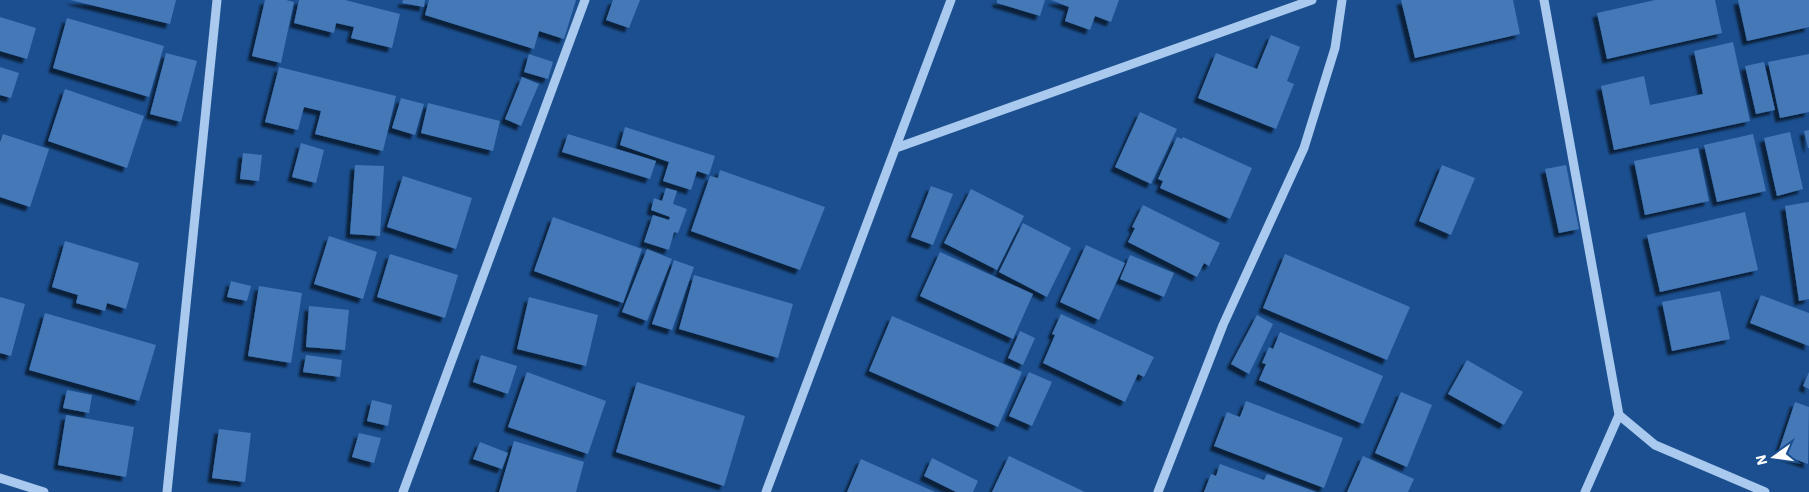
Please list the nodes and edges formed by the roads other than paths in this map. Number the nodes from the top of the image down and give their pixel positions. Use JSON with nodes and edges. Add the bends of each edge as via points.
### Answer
{"nodes":[{"id":1,"x":217,"y":0,"type":"edge"},
{"id":2,"x":585,"y":0,"type":"edge"},
{"id":3,"x":951,"y":0,"type":"edge"},
{"id":4,"x":1312,"y":0,"type":"edge"},
{"id":5,"x":1342,"y":0,"type":"edge"},
{"id":6,"x":1544,"y":0,"type":"edge"},
{"id":7,"x":896,"y":148,"type":"junction"},
{"id":8,"x":1619,"y":415,"type":"junction"},
{"id":9,"x":0,"y":478,"type":"edge"},
{"id":10,"x":44,"y":492,"type":"edge"},
{"id":11,"x":167,"y":492,"type":"edge"},
{"id":12,"x":403,"y":492,"type":"edge"},
{"id":13,"x":766,"y":492,"type":"edge"},
{"id":14,"x":1158,"y":492,"type":"edge"},
{"id":15,"x":1585,"y":492,"type":"edge"},
{"id":16,"x":1765,"y":492,"type":"edge"}],
"edges":[{"from":1,"to":11,"type":"street"},
{"from":2,"to":12,"type":"street"},
{"from":3,"to":7,"type":"street"},
{"from":4,"to":7,"type":"street"},
{"from":5,"to":14,"type":"street","via":[[1335,48],[1304,148],[1222,325]]},
{"from":6,"to":8,"type":"street"},
{"from":7,"to":13,"type":"street"},
{"from":8,"to":15,"type":"street"},
{"from":8,"to":16,"type":"street","via":[[1655,445]]},
{"from":9,"to":10,"type":"street"}]}
